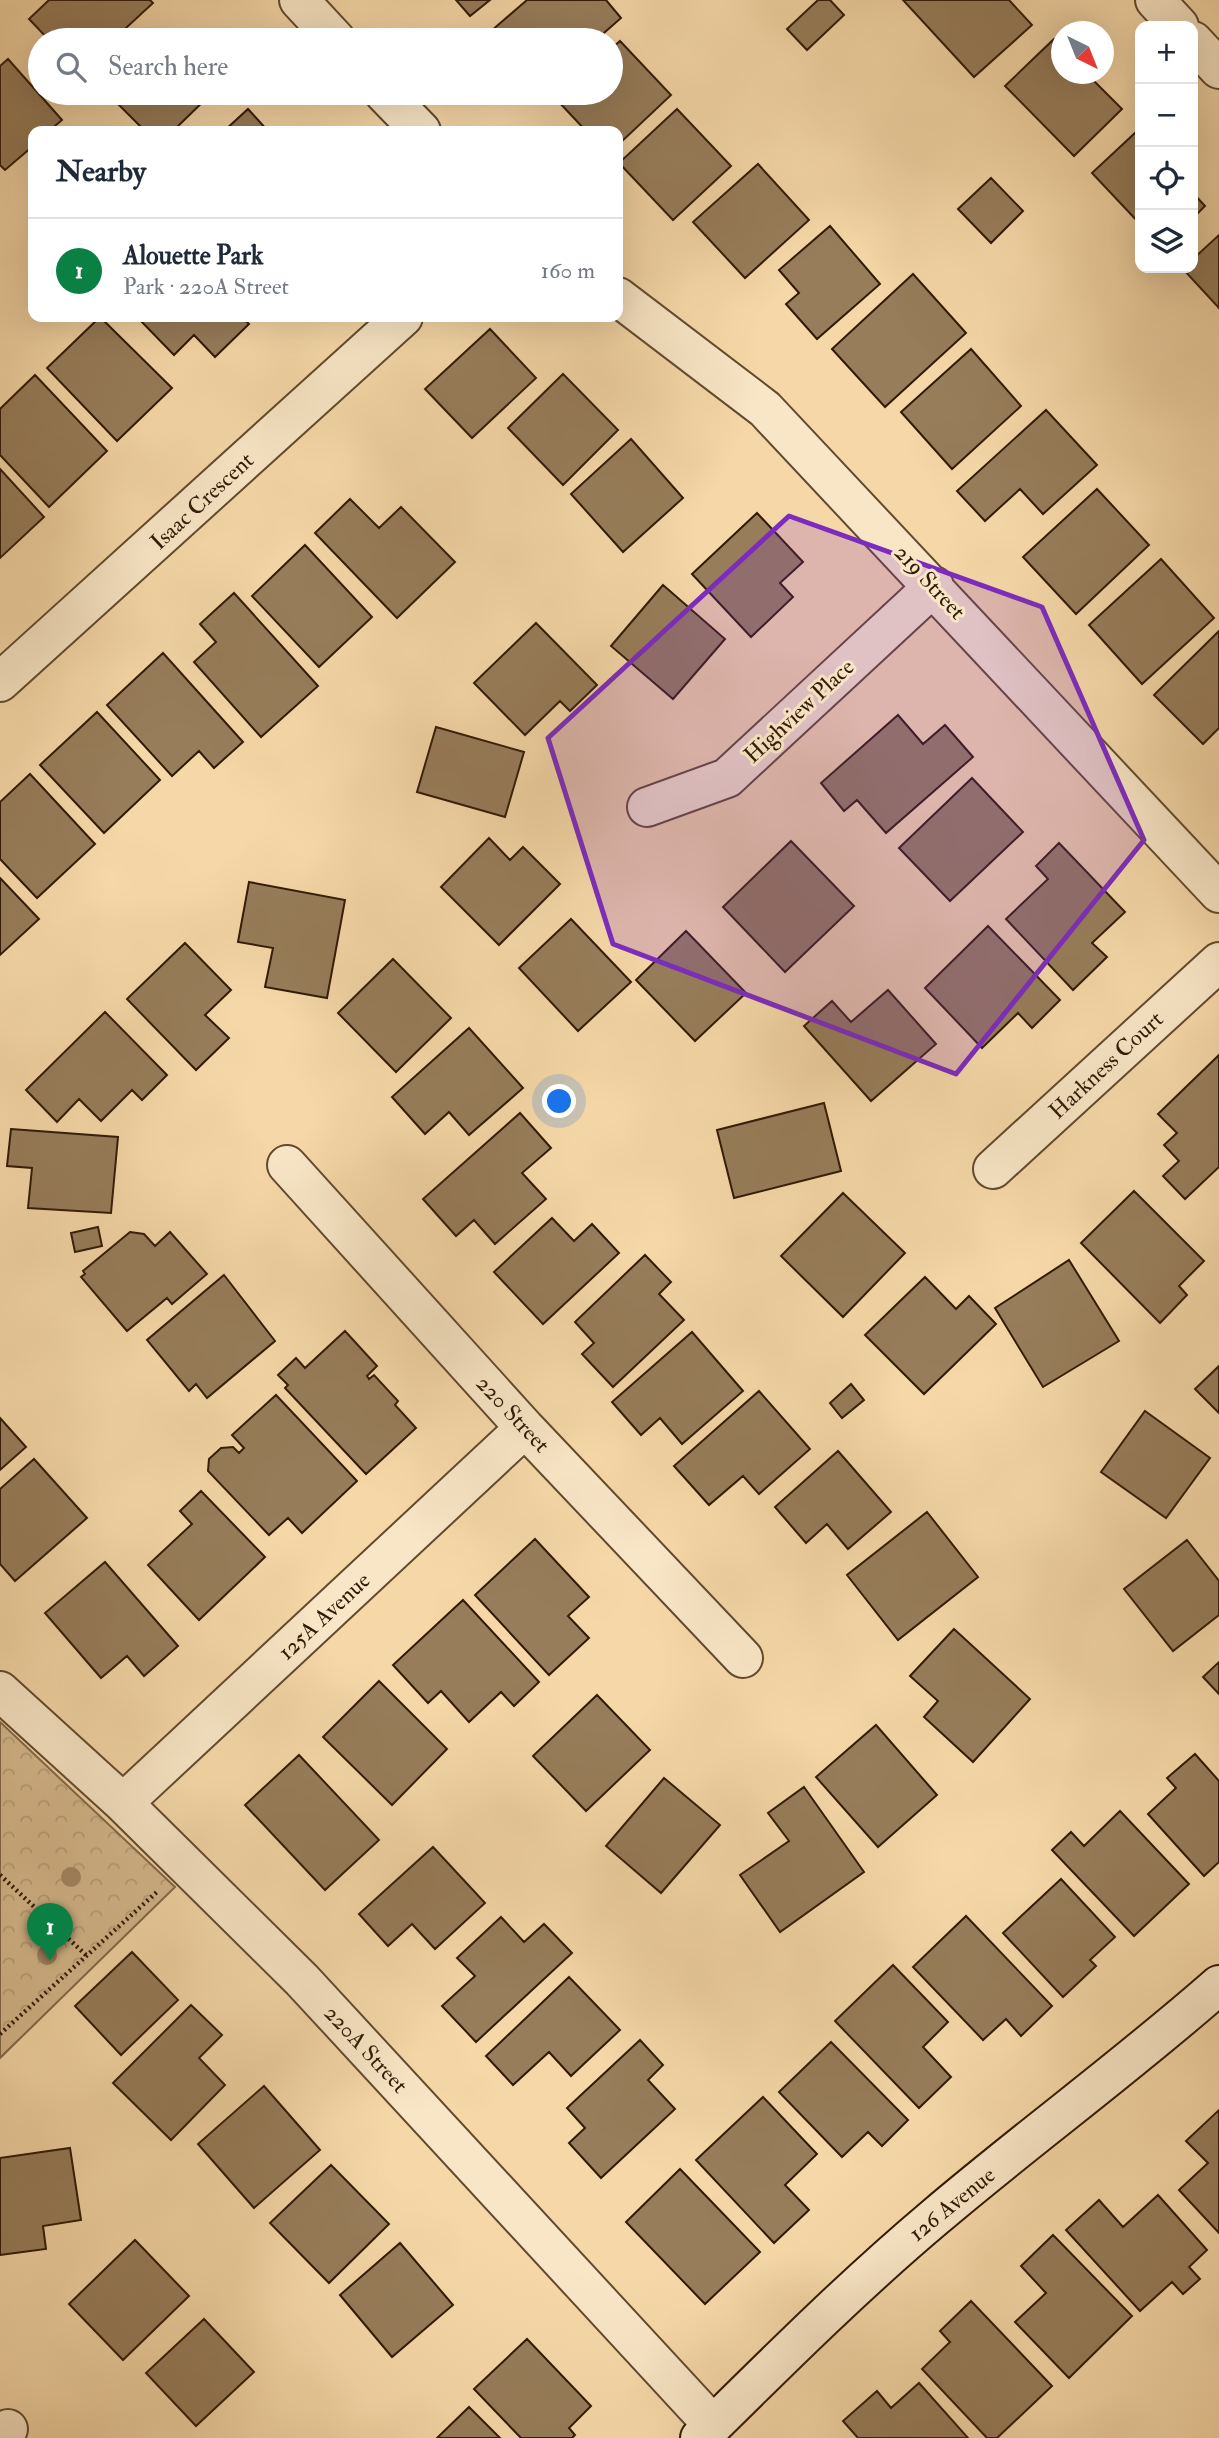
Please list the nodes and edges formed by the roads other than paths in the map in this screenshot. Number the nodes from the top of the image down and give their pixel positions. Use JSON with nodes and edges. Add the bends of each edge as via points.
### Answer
{"nodes":[{"id":1,"x":299,"y":0,"type":"edge"},
{"id":2,"x":1155,"y":0,"type":"edge"},
{"id":3,"x":1175,"y":21,"type":"edge"},
{"id":4,"x":325,"y":28,"type":"edge"},
{"id":5,"x":1198,"y":46,"type":"edge"},
{"id":6,"x":1219,"y":69,"type":"edge"},
{"id":7,"x":396,"y":105,"type":"edge"},
{"id":8,"x":416,"y":126,"type":"edge"},
{"id":9,"x":623,"y":301,"type":"edge"},
{"id":10,"x":398,"y":322,"type":"edge"},
{"id":11,"x":934,"y":586,"type":"junction"},
{"id":12,"x":0,"y":682,"type":"edge"},
{"id":13,"x":647,"y":807,"type":"dead end"},
{"id":14,"x":1219,"y":893,"type":"edge"},
{"id":15,"x":1219,"y":962,"type":"edge"},
{"id":16,"x":287,"y":1165,"type":"dead end"},
{"id":17,"x":993,"y":1169,"type":"dead end"},
{"id":18,"x":525,"y":1428,"type":"junction"},
{"id":19,"x":743,"y":1658,"type":"dead end"},
{"id":20,"x":0,"y":1691,"type":"edge"},
{"id":21,"x":123,"y":1803,"type":"junction"},
{"id":22,"x":1219,"y":1985,"type":"edge"},
{"id":23,"x":706,"y":2431,"type":"edge"}],
"edges":[{"from":1,"to":4,"type":"street"},
{"from":2,"to":3,"type":"street"},
{"from":5,"to":6,"type":"street"},
{"from":7,"to":8,"type":"street"},
{"from":9,"to":11,"type":"street","name":"219 Street","via":[[765,409]]},
{"from":10,"to":12,"type":"street","name":"Isaac Crescent"},
{"from":11,"to":13,"type":"street","name":"Highview Place","via":[[727,778]]},
{"from":11,"to":14,"type":"street","name":"219 Street"},
{"from":15,"to":17,"type":"street","name":"Harkness Court"},
{"from":16,"to":18,"type":"street","name":"220 Street"},
{"from":18,"to":19,"type":"street","name":"220 Street"},
{"from":18,"to":21,"type":"street","name":"125A Avenue"},
{"from":20,"to":21,"type":"street","name":"220A Street"},
{"from":21,"to":23,"type":"street","name":"220A Street","via":[[302,1980]]},
{"from":22,"to":23,"type":"street","name":"126 Avenue","via":[[850,2290]]}]}
